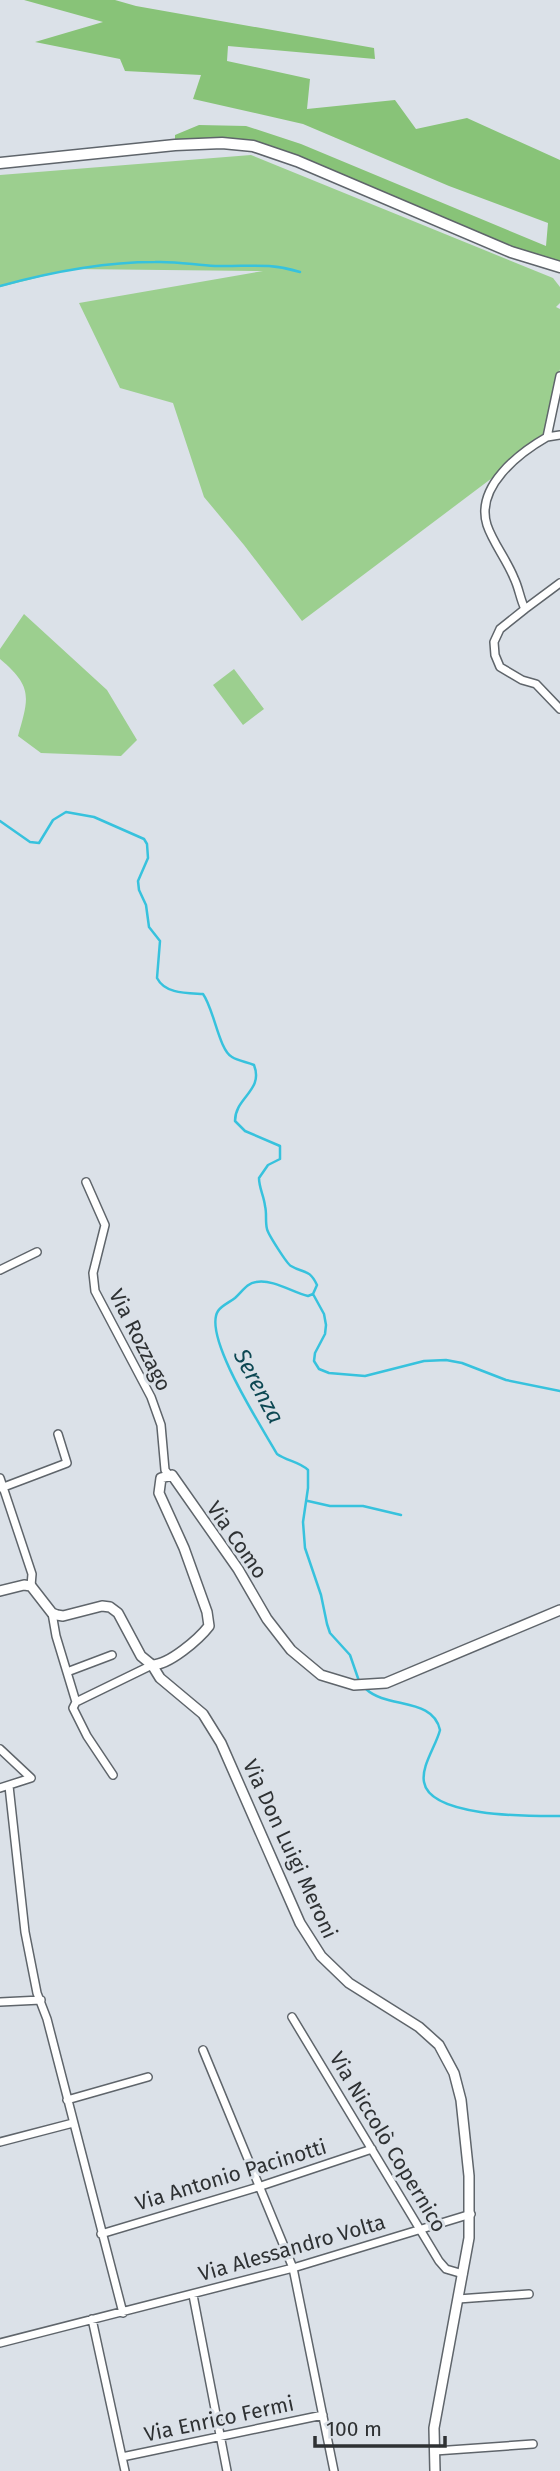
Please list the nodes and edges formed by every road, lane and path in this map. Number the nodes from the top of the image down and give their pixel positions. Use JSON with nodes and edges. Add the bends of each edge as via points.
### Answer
{"nodes":[{"id":1,"x":0,"y":163,"type":"edge"},
{"id":2,"x":560,"y":267,"type":"edge"},
{"id":3,"x":560,"y":376,"type":"edge"},
{"id":4,"x":560,"y":435,"type":"edge"},
{"id":5,"x":547,"y":437,"type":"junction"},
{"id":6,"x":560,"y":583,"type":"edge"},
{"id":7,"x":525,"y":609,"type":"junction"},
{"id":8,"x":560,"y":709,"type":"edge"},
{"id":9,"x":86,"y":1182,"type":"dead end"},
{"id":10,"x":37,"y":1252,"type":"dead end"},
{"id":11,"x":0,"y":1270,"type":"edge"},
{"id":12,"x":58,"y":1434,"type":"dead end"},
{"id":13,"x":169,"y":1475,"type":"junction"},
{"id":14,"x":0,"y":1478,"type":"edge"},
{"id":15,"x":1,"y":1488,"type":"edge"},
{"id":16,"x":31,"y":1586,"type":"junction"},
{"id":17,"x":0,"y":1591,"type":"edge"},
{"id":18,"x":560,"y":1609,"type":"edge"},
{"id":19,"x":52,"y":1613,"type":"junction"},
{"id":20,"x":112,"y":1655,"type":"dead end"},
{"id":21,"x":152,"y":1665,"type":"junction"},
{"id":22,"x":67,"y":1672,"type":"junction"},
{"id":23,"x":76,"y":1702,"type":"junction"},
{"id":24,"x":0,"y":1749,"type":"edge"},
{"id":25,"x":113,"y":1775,"type":"dead end"},
{"id":26,"x":4,"y":1787,"type":"edge"},
{"id":27,"x":41,"y":2000,"type":"junction"},
{"id":28,"x":0,"y":2002,"type":"edge"},
{"id":29,"x":292,"y":2017,"type":"dead end"},
{"id":30,"x":203,"y":2050,"type":"dead end"},
{"id":31,"x":148,"y":2077,"type":"dead end"},
{"id":32,"x":67,"y":2100,"type":"junction"},
{"id":33,"x":73,"y":2123,"type":"junction"},
{"id":34,"x":0,"y":2142,"type":"edge"},
{"id":35,"x":372,"y":2149,"type":"junction"},
{"id":36,"x":258,"y":2187,"type":"junction"},
{"id":37,"x":471,"y":2214,"type":"junction"},
{"id":38,"x":420,"y":2229,"type":"junction"},
{"id":39,"x":101,"y":2234,"type":"junction"},
{"id":40,"x":293,"y":2268,"type":"junction"},
{"id":41,"x":463,"y":2274,"type":"junction"},
{"id":42,"x":528,"y":2294,"type":"dead end"},
{"id":43,"x":193,"y":2295,"type":"junction"},
{"id":44,"x":458,"y":2299,"type":"junction"},
{"id":45,"x":122,"y":2313,"type":"junction"},
{"id":46,"x":92,"y":2319,"type":"junction"},
{"id":47,"x":0,"y":2343,"type":"edge"},
{"id":48,"x":323,"y":2415,"type":"junction"},
{"id":49,"x":220,"y":2436,"type":"junction"},
{"id":50,"x":533,"y":2444,"type":"dead end"},
{"id":51,"x":435,"y":2451,"type":"junction"},
{"id":52,"x":122,"y":2457,"type":"junction"},
{"id":53,"x":125,"y":2471,"type":"edge"},
{"id":54,"x":227,"y":2471,"type":"edge"},
{"id":55,"x":334,"y":2471,"type":"edge"},
{"id":56,"x":435,"y":2471,"type":"edge"}],
"edges":[{"from":1,"to":2,"type":"main road","via":[[175,145],[253,146],[511,252]]},
{"from":3,"to":5,"type":"street"},
{"from":4,"to":5,"type":"street"},
{"from":5,"to":7,"type":"street","via":[[500,474],[485,508],[487,524]]},
{"from":6,"to":7,"type":"street"},
{"from":7,"to":8,"type":"street","via":[[500,629],[495,655],[500,667],[536,684]]},
{"from":9,"to":13,"type":"street","name":"Via Rozzago","via":[[106,1225],[93,1273],[94,1291],[152,1397]]},
{"from":10,"to":11,"type":"street"},
{"from":12,"to":15,"type":"street","via":[[67,1463]]},
{"from":13,"to":18,"type":"street","name":"Via Como","via":[[238,1569],[267,1619],[291,1650],[321,1675],[354,1685],[386,1683]]},
{"from":13,"to":21,"type":"street","name":"Via Como","via":[[161,1478],[159,1493],[184,1548],[209,1626],[168,1661]]},
{"from":14,"to":15,"type":"street"},
{"from":15,"to":16,"type":"street","via":[[32,1574]]},
{"from":16,"to":17,"type":"street"},
{"from":16,"to":19,"type":"street"},
{"from":19,"to":21,"type":"street","name":"Via Don Luigi Meroni","via":[[63,1616],[110,1607],[118,1613],[141,1656]]},
{"from":19,"to":22,"type":"street"},
{"from":20,"to":22,"type":"street"},
{"from":21,"to":23,"type":"street","name":"Via Como"},
{"from":21,"to":37,"type":"street","name":"Via Don Luigi Meroni","via":[[160,1678],[203,1714],[221,1743],[300,1923],[321,1956],[349,1983],[439,2045],[454,2073],[461,2100]]},
{"from":22,"to":23,"type":"street"},
{"from":23,"to":25,"type":"street","via":[[73,1708]]},
{"from":24,"to":26,"type":"street","via":[[31,1778]]},
{"from":26,"to":27,"type":"street","via":[[25,1932]]},
{"from":27,"to":28,"type":"street"},
{"from":27,"to":32,"type":"street"},
{"from":29,"to":35,"type":"street","name":"Via Niccolò Copernico"},
{"from":30,"to":36,"type":"street"},
{"from":31,"to":32,"type":"street"},
{"from":32,"to":33,"type":"street"},
{"from":33,"to":34,"type":"street"},
{"from":33,"to":39,"type":"street"},
{"from":35,"to":36,"type":"street","name":"Via Antonio Pacinotti"},
{"from":35,"to":38,"type":"street","name":"Via Niccolò Copernico"},
{"from":36,"to":39,"type":"street","name":"Via Antonio Pacinotti"},
{"from":36,"to":40,"type":"street"},
{"from":37,"to":38,"type":"street","name":"Via Alessandro Volta"},
{"from":37,"to":41,"type":"street","name":"Via Don Luigi Meroni"},
{"from":38,"to":40,"type":"street","name":"Via Alessandro Volta"},
{"from":38,"to":41,"type":"street","name":"Via Niccolò Copernico","via":[[446,2269]]},
{"from":39,"to":45,"type":"street"},
{"from":40,"to":43,"type":"street","name":"Via Alessandro Volta"},
{"from":40,"to":48,"type":"street"},
{"from":41,"to":44,"type":"street","name":"Via Don Luigi Meroni"},
{"from":42,"to":44,"type":"street"},
{"from":43,"to":45,"type":"street","name":"Via Alessandro Volta"},
{"from":43,"to":49,"type":"street"},
{"from":44,"to":51,"type":"street","name":"Via Don Luigi Meroni","via":[[434,2427]]},
{"from":45,"to":46,"type":"street","name":"Via Alessandro Volta"},
{"from":46,"to":47,"type":"street","name":"Via Alessandro Volta"},
{"from":46,"to":52,"type":"street"},
{"from":48,"to":49,"type":"street","name":"Via Enrico Fermi"},
{"from":48,"to":55,"type":"street"},
{"from":49,"to":52,"type":"street","name":"Via Enrico Fermi"},
{"from":49,"to":54,"type":"street"},
{"from":50,"to":51,"type":"street"},
{"from":51,"to":56,"type":"street","name":"Via Don Luigi Meroni"},
{"from":52,"to":53,"type":"street"}]}
